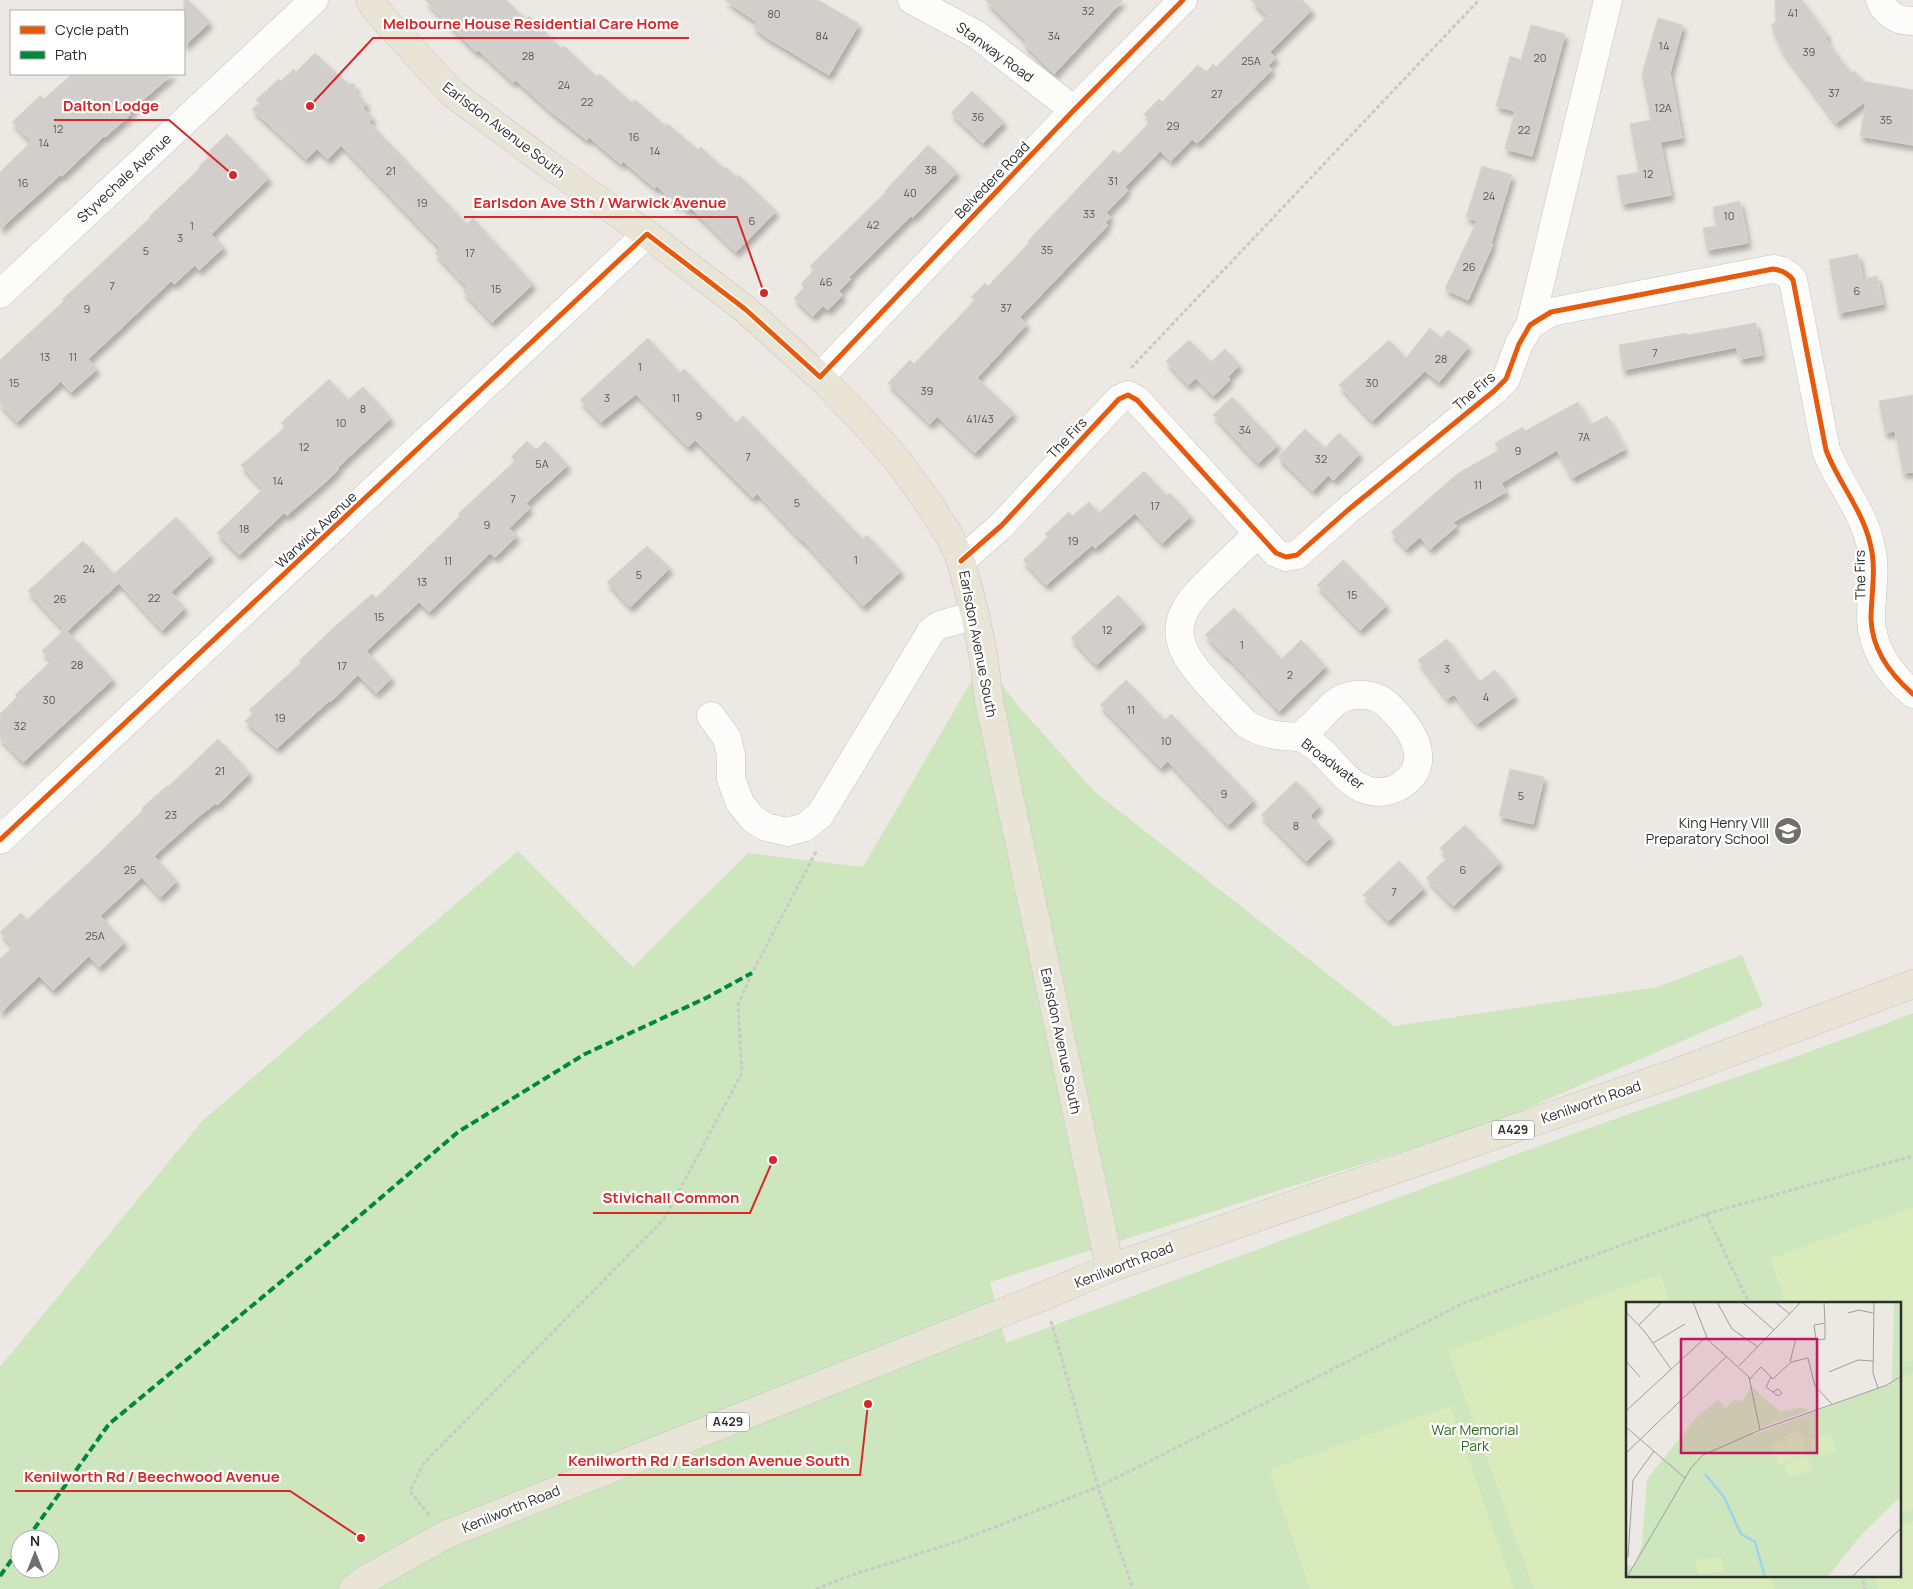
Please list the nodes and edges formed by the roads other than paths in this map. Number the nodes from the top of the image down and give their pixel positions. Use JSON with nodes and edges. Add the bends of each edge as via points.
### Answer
{"nodes":[{"id":1,"x":314,"y":0,"type":"edge"},
{"id":2,"x":370,"y":0,"type":"edge"},
{"id":3,"x":912,"y":0,"type":"edge"},
{"id":4,"x":1183,"y":0,"type":"edge"},
{"id":5,"x":1608,"y":0,"type":"edge"},
{"id":6,"x":1880,"y":0,"type":"edge"},
{"id":7,"x":1913,"y":21,"type":"edge"},
{"id":8,"x":1074,"y":110,"type":"junction"},
{"id":9,"x":647,"y":234,"type":"junction"},
{"id":10,"x":0,"y":294,"type":"edge"},
{"id":11,"x":1530,"y":324,"type":"junction"},
{"id":12,"x":820,"y":377,"type":"junction"},
{"id":13,"x":1258,"y":534,"type":"junction"},
{"id":14,"x":961,"y":562,"type":"junction"},
{"id":15,"x":975,"y":616,"type":"junction"},
{"id":16,"x":1913,"y":694,"type":"edge"},
{"id":17,"x":711,"y":716,"type":"dead end"},
{"id":18,"x":1297,"y":737,"type":"dead end"},
{"id":19,"x":0,"y":840,"type":"edge"},
{"id":20,"x":1913,"y":984,"type":"edge"},
{"id":21,"x":1110,"y":1268,"type":"junction"},
{"id":22,"x":353,"y":1589,"type":"edge"}],
"edges":[{"from":1,"to":10,"type":"street","name":"Styvechale Avenue"},
{"from":2,"to":9,"type":"main road","name":"Earlsdon Avenue South","via":[[452,93]]},
{"from":3,"to":8,"type":"street","name":"Stanway Road","via":[[977,35]]},
{"from":4,"to":8,"type":"street","name":"Belvedere Road"},
{"from":5,"to":11,"type":"street","name":"The Firs"},
{"from":6,"to":7,"type":"street","via":[[1888,13],[1898,19]]},
{"from":8,"to":12,"type":"street","name":"Belvedere Road"},
{"from":9,"to":12,"type":"main road","name":"Earlsdon Avenue South","via":[[745,309]]},
{"from":9,"to":19,"type":"street","name":"Warwick Avenue"},
{"from":11,"to":13,"type":"street","name":"The Firs","via":[[1500,385],[1297,555],[1280,556]]},
{"from":11,"to":16,"type":"street","name":"The Firs","via":[[1551,312],[1773,269],[1786,272],[1793,280],[1826,450],[1860,512],[1871,544],[1874,637],[1884,662]]},
{"from":12,"to":14,"type":"main road","name":"Earlsdon Avenue South","via":[[898,461],[937,515]]},
{"from":13,"to":14,"type":"street","name":"The Firs","via":[[1137,400],[1128,395],[1118,399],[1002,525]]},
{"from":13,"to":18,"type":"street","name":"Broadwater","via":[[1188,603],[1180,625],[1181,637],[1193,665],[1245,723],[1272,735]]},
{"from":14,"to":15,"type":"main road","name":"Earlsdon Avenue South"},
{"from":15,"to":17,"type":"street","via":[[932,630],[820,815],[804,827],[787,832],[766,827],[753,819],[740,803],[731,779],[728,738]]},
{"from":15,"to":21,"type":"main road","name":"Earlsdon Avenue South","via":[[989,701]]},
{"from":20,"to":21,"type":"main road","name":"Kenilworth Road","number":"A429","via":[[1678,1072]]},
{"from":21,"to":22,"type":"main road","name":"Kenilworth Road","number":"A429","via":[[445,1535]]}]}
